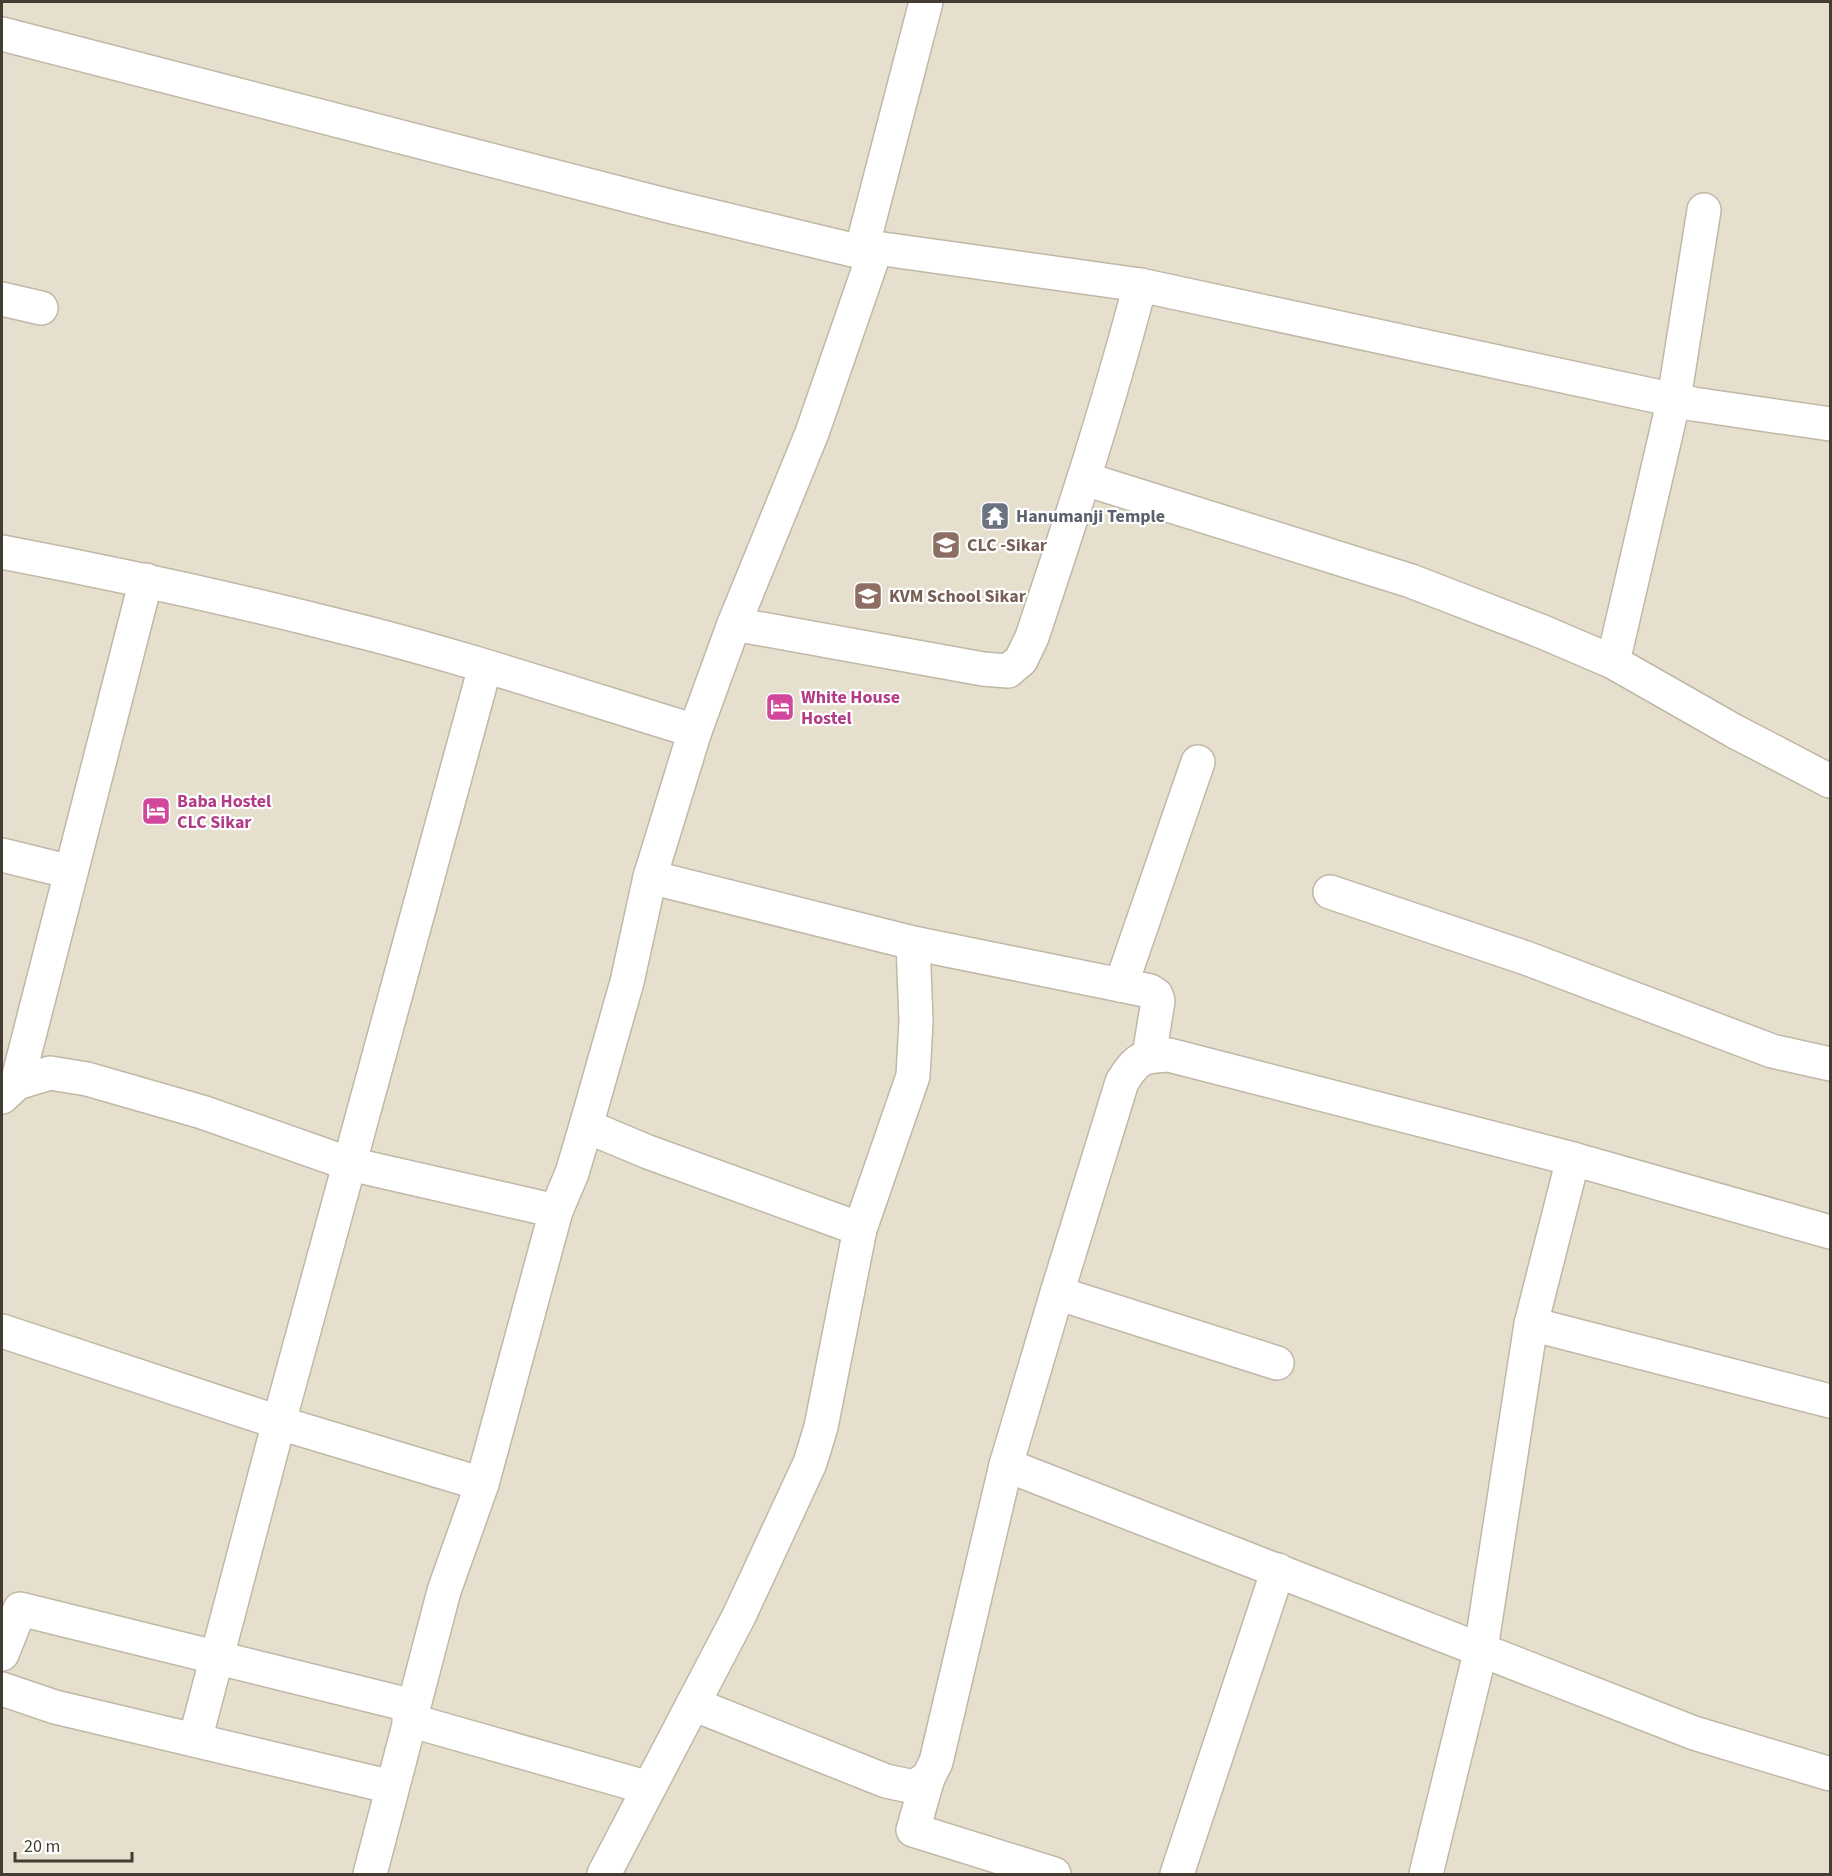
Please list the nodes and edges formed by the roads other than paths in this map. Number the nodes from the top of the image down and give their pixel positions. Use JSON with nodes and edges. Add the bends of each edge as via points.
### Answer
{"nodes":[{"id":1,"x":926,"y":2,"type":"edge"},
{"id":2,"x":2,"y":34,"type":"edge"},
{"id":3,"x":1704,"y":210,"type":"dead end"},
{"id":4,"x":869,"y":250,"type":"junction"},
{"id":5,"x":1140,"y":285,"type":"junction"},
{"id":6,"x":2,"y":299,"type":"edge"},
{"id":7,"x":41,"y":309,"type":"dead end"},
{"id":8,"x":1674,"y":399,"type":"junction"},
{"id":9,"x":1830,"y":424,"type":"edge"},
{"id":10,"x":1085,"y":479,"type":"junction"},
{"id":11,"x":2,"y":552,"type":"edge"},
{"id":12,"x":146,"y":580,"type":"junction"},
{"id":13,"x":734,"y":624,"type":"junction"},
{"id":14,"x":1613,"y":662,"type":"junction"},
{"id":15,"x":485,"y":667,"type":"junction"},
{"id":16,"x":695,"y":731,"type":"junction"},
{"id":17,"x":1198,"y":762,"type":"dead end"},
{"id":18,"x":1830,"y":781,"type":"edge"},
{"id":19,"x":2,"y":855,"type":"edge"},
{"id":20,"x":71,"y":872,"type":"junction"},
{"id":21,"x":650,"y":877,"type":"junction"},
{"id":22,"x":1330,"y":892,"type":"dead end"},
{"id":23,"x":913,"y":943,"type":"junction"},
{"id":24,"x":1121,"y":985,"type":"junction"},
{"id":25,"x":1149,"y":1056,"type":"junction"},
{"id":26,"x":1830,"y":1064,"type":"edge"},
{"id":27,"x":9,"y":1090,"type":"edge"},
{"id":28,"x":586,"y":1126,"type":"junction"},
{"id":29,"x":1573,"y":1159,"type":"junction"},
{"id":30,"x":350,"y":1164,"type":"junction"},
{"id":31,"x":555,"y":1210,"type":"junction"},
{"id":32,"x":860,"y":1229,"type":"junction"},
{"id":33,"x":1830,"y":1232,"type":"edge"},
{"id":34,"x":1057,"y":1293,"type":"junction"},
{"id":35,"x":1531,"y":1324,"type":"junction"},
{"id":36,"x":2,"y":1331,"type":"edge"},
{"id":37,"x":1277,"y":1363,"type":"dead end"},
{"id":38,"x":1830,"y":1401,"type":"edge"},
{"id":39,"x":279,"y":1422,"type":"junction"},
{"id":40,"x":1006,"y":1465,"type":"junction"},
{"id":41,"x":482,"y":1484,"type":"junction"},
{"id":42,"x":1278,"y":1570,"type":"junction"},
{"id":43,"x":1481,"y":1649,"type":"junction"},
{"id":44,"x":2,"y":1654,"type":"edge"},
{"id":45,"x":217,"y":1657,"type":"junction"},
{"id":46,"x":2,"y":1689,"type":"edge"},
{"id":47,"x":693,"y":1704,"type":"junction"},
{"id":48,"x":411,"y":1713,"type":"junction"},
{"id":49,"x":195,"y":1740,"type":"junction"},
{"id":50,"x":1830,"y":1773,"type":"edge"},
{"id":51,"x":928,"y":1778,"type":"junction"},
{"id":52,"x":392,"y":1787,"type":"junction"},
{"id":53,"x":649,"y":1788,"type":"junction"},
{"id":54,"x":1054,"y":1874,"type":"edge"},
{"id":55,"x":370,"y":1875,"type":"edge"},
{"id":56,"x":604,"y":1875,"type":"edge"},
{"id":57,"x":1177,"y":1875,"type":"edge"},
{"id":58,"x":1426,"y":1875,"type":"edge"}],
"edges":[{"from":1,"to":4,"type":"street"},
{"from":2,"to":4,"type":"street","via":[[669,206]]},
{"from":3,"to":8,"type":"street"},
{"from":4,"to":5,"type":"street"},
{"from":4,"to":13,"type":"street","via":[[812,433]]},
{"from":5,"to":8,"type":"street"},
{"from":5,"to":10,"type":"street"},
{"from":6,"to":7,"type":"street"},
{"from":8,"to":9,"type":"street"},
{"from":8,"to":14,"type":"street"},
{"from":10,"to":13,"type":"street","via":[[1032,637],[1021,660],[1008,671]]},
{"from":10,"to":14,"type":"street","via":[[1411,581]]},
{"from":11,"to":12,"type":"street"},
{"from":12,"to":15,"type":"street","via":[[349,628]]},
{"from":12,"to":20,"type":"street"},
{"from":13,"to":16,"type":"street"},
{"from":14,"to":18,"type":"street"},
{"from":15,"to":16,"type":"street"},
{"from":15,"to":30,"type":"street"},
{"from":16,"to":21,"type":"street"},
{"from":17,"to":24,"type":"street"},
{"from":19,"to":20,"type":"street"},
{"from":20,"to":27,"type":"street"},
{"from":21,"to":23,"type":"street"},
{"from":21,"to":28,"type":"street","via":[[627,982]]},
{"from":22,"to":26,"type":"street","via":[[1537,963],[1772,1051]]},
{"from":23,"to":24,"type":"street"},
{"from":23,"to":32,"type":"street","via":[[913,1076]]},
{"from":24,"to":25,"type":"street","via":[[1156,994]]},
{"from":25,"to":29,"type":"street","via":[[1169,1055]]},
{"from":25,"to":34,"type":"street","via":[[1132,1065],[1122,1082]]},
{"from":27,"to":30,"type":"street","via":[[50,1073],[87,1079],[202,1112]]},
{"from":28,"to":31,"type":"street","via":[[572,1173]]},
{"from":28,"to":32,"type":"street"},
{"from":29,"to":33,"type":"street"},
{"from":29,"to":35,"type":"street"},
{"from":30,"to":31,"type":"street"},
{"from":30,"to":39,"type":"street"},
{"from":31,"to":41,"type":"street"},
{"from":32,"to":47,"type":"street","via":[[821,1427],[810,1463]]},
{"from":34,"to":37,"type":"street"},
{"from":34,"to":40,"type":"street"},
{"from":35,"to":38,"type":"street"},
{"from":35,"to":43,"type":"street"},
{"from":36,"to":39,"type":"street"},
{"from":39,"to":41,"type":"street"},
{"from":39,"to":45,"type":"street"},
{"from":40,"to":42,"type":"street"},
{"from":40,"to":51,"type":"street","via":[[936,1762]]},
{"from":41,"to":48,"type":"street","via":[[444,1591]]},
{"from":42,"to":43,"type":"street"},
{"from":42,"to":57,"type":"street"},
{"from":43,"to":50,"type":"street","via":[[1694,1733]]},
{"from":43,"to":58,"type":"street"},
{"from":44,"to":45,"type":"street","via":[[20,1609]]},
{"from":45,"to":48,"type":"street"},
{"from":45,"to":49,"type":"street"},
{"from":46,"to":49,"type":"street","via":[[56,1707]]},
{"from":47,"to":51,"type":"street","via":[[886,1781],[914,1786]]},
{"from":47,"to":53,"type":"street"},
{"from":48,"to":52,"type":"street"},
{"from":48,"to":53,"type":"street"},
{"from":49,"to":52,"type":"street"},
{"from":51,"to":54,"type":"street","via":[[913,1830]]},
{"from":52,"to":55,"type":"street"},
{"from":53,"to":56,"type":"street"}]}
